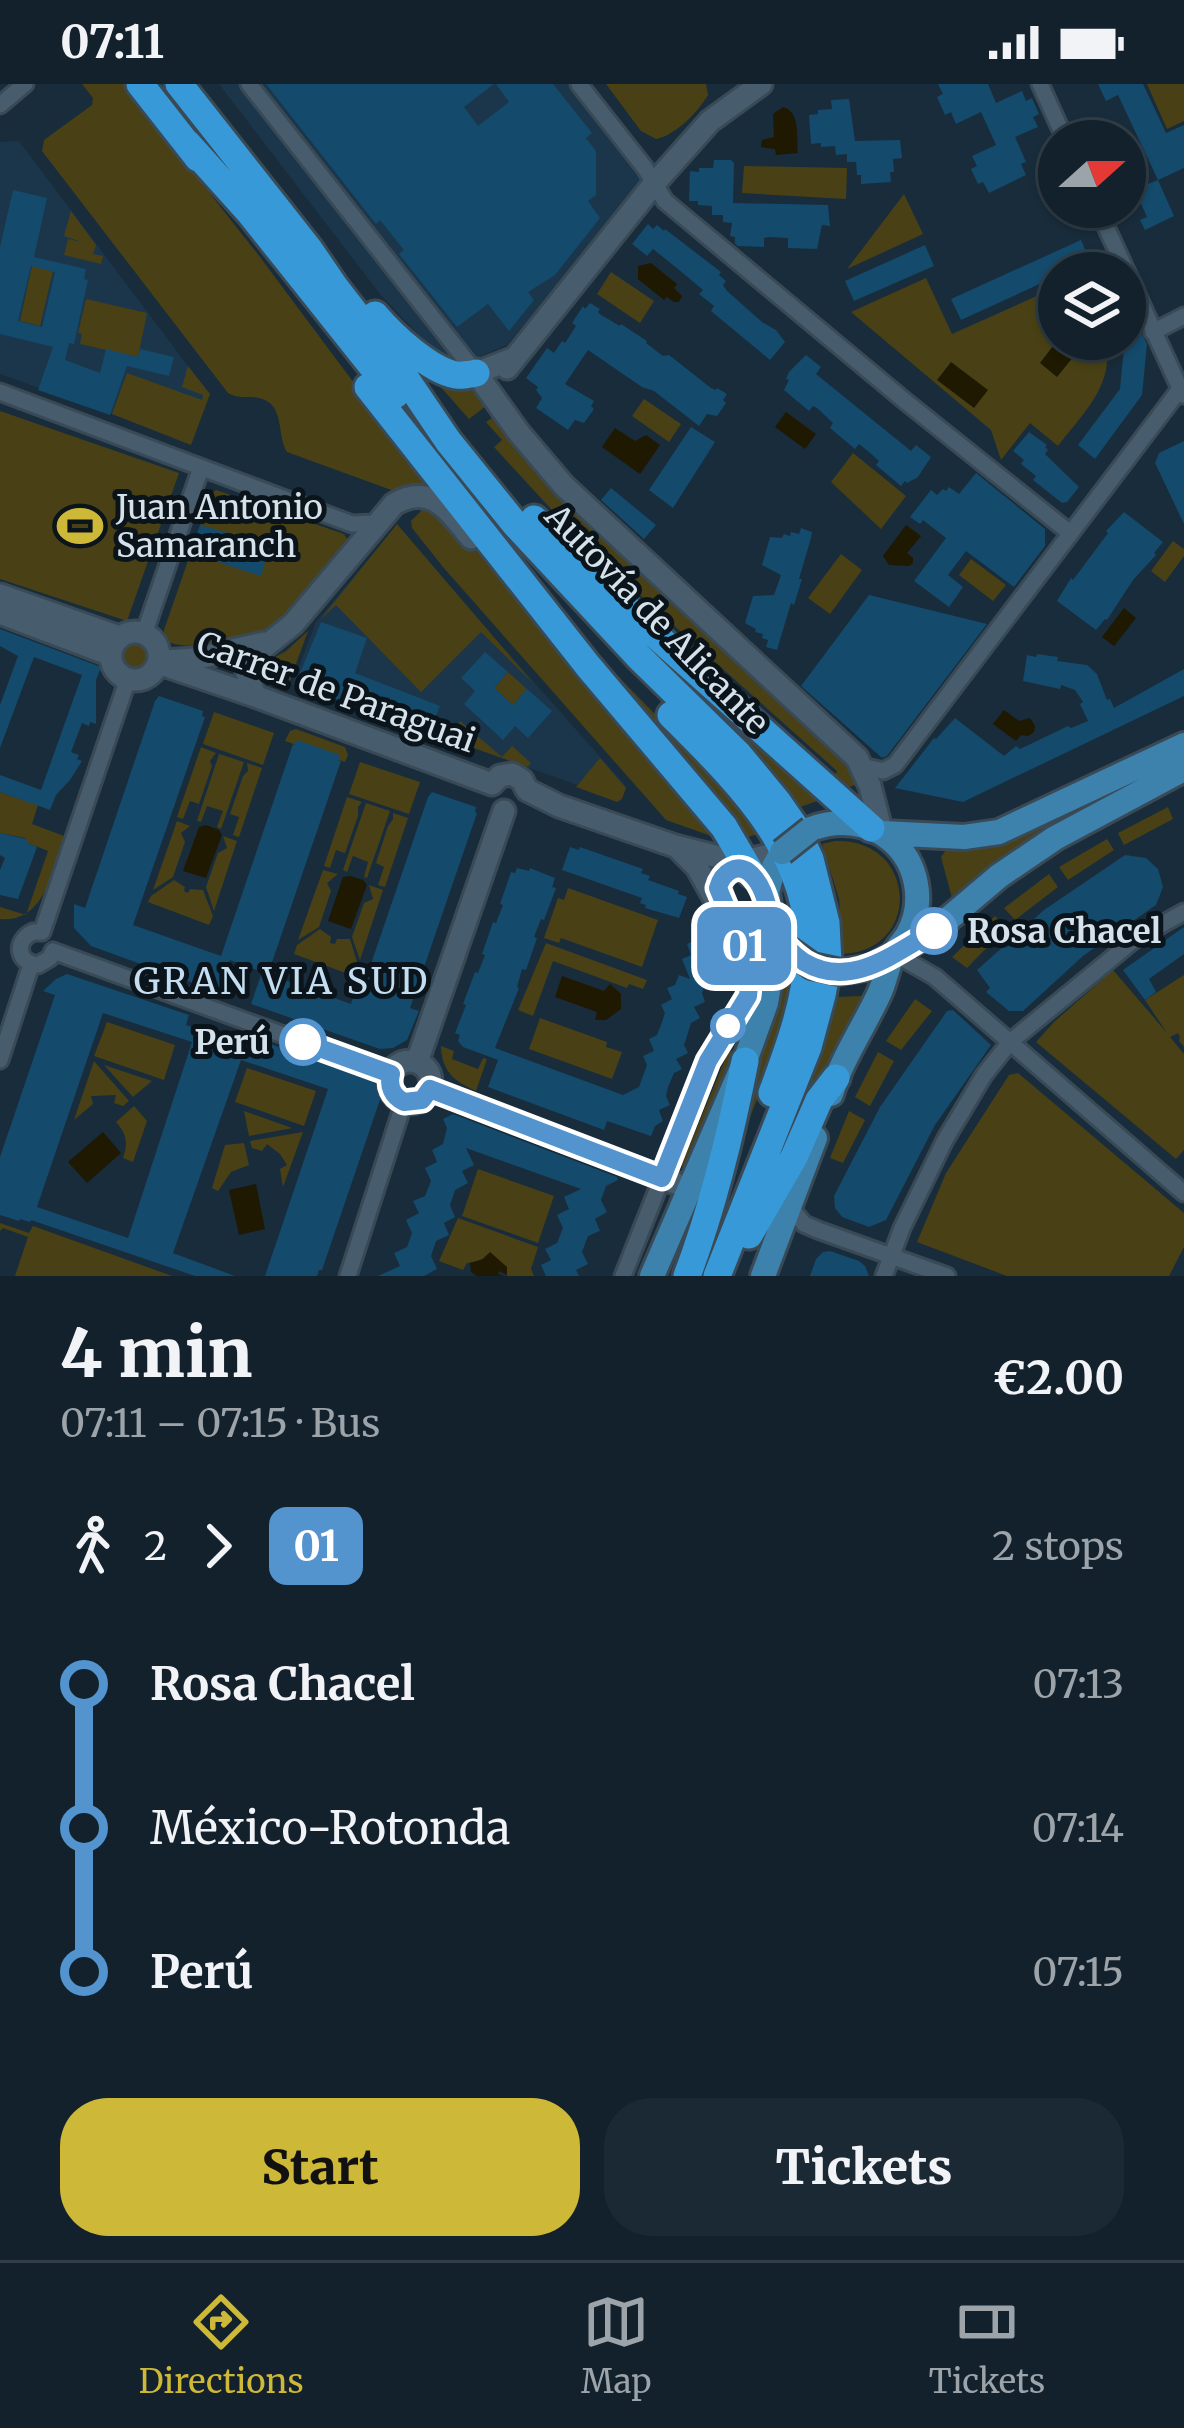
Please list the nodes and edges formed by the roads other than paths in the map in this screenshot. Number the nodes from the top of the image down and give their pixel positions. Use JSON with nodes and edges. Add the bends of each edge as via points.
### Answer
{"nodes":[{"id":1,"x":25,"y":84,"type":"edge"},
{"id":2,"x":140,"y":84,"type":"edge"},
{"id":3,"x":179,"y":84,"type":"edge"},
{"id":4,"x":250,"y":84,"type":"edge"},
{"id":5,"x":580,"y":84,"type":"edge"},
{"id":6,"x":761,"y":84,"type":"edge"},
{"id":7,"x":1040,"y":84,"type":"edge"},
{"id":8,"x":0,"y":105,"type":"edge"},
{"id":9,"x":1056,"y":120,"type":"edge"},
{"id":10,"x":188,"y":144,"type":"junction"},
{"id":11,"x":653,"y":185,"type":"junction"},
{"id":12,"x":1106,"y":228,"type":"edge"},
{"id":13,"x":309,"y":249,"type":"junction"},
{"id":14,"x":1184,"y":316,"type":"edge"},
{"id":15,"x":1153,"y":332,"type":"junction"},
{"id":16,"x":512,"y":359,"type":"junction"},
{"id":17,"x":476,"y":373,"type":"junction"},
{"id":18,"x":406,"y":379,"type":"junction"},
{"id":19,"x":0,"y":392,"type":"edge"},
{"id":20,"x":1182,"y":394,"type":"edge"},
{"id":21,"x":494,"y":400,"type":"junction"},
{"id":22,"x":201,"y":468,"type":"junction"},
{"id":23,"x":376,"y":524,"type":"junction"},
{"id":24,"x":1070,"y":533,"type":"junction"},
{"id":25,"x":0,"y":595,"type":"edge"},
{"id":26,"x":0,"y":613,"type":"edge"},
{"id":27,"x":144,"y":634,"type":"junction"},
{"id":28,"x":269,"y":642,"type":"junction"},
{"id":29,"x":115,"y":646,"type":"junction"},
{"id":30,"x":159,"y":662,"type":"junction"},
{"id":31,"x":588,"y":666,"type":"junction"},
{"id":32,"x":128,"y":679,"type":"junction"},
{"id":33,"x":255,"y":695,"type":"junction"},
{"id":34,"x":1184,"y":745,"type":"edge"},
{"id":35,"x":862,"y":766,"type":"junction"},
{"id":36,"x":1184,"y":770,"type":"edge"},
{"id":37,"x":492,"y":784,"type":"junction"},
{"id":38,"x":527,"y":790,"type":"junction"},
{"id":39,"x":504,"y":812,"type":"junction"},
{"id":40,"x":876,"y":831,"type":"junction"},
{"id":41,"x":676,"y":846,"type":"junction"},
{"id":42,"x":762,"y":860,"type":"junction"},
{"id":43,"x":717,"y":904,"type":"joint"},
{"id":44,"x":769,"y":910,"type":"junction"},
{"id":45,"x":1184,"y":912,"type":"edge"},
{"id":46,"x":42,"y":932,"type":"junction"},
{"id":47,"x":0,"y":933,"type":"edge"},
{"id":48,"x":737,"y":933,"type":"junction"},
{"id":49,"x":21,"y":940,"type":"junction"},
{"id":50,"x":53,"y":950,"type":"junction"},
{"id":51,"x":893,"y":953,"type":"junction"},
{"id":52,"x":31,"y":965,"type":"junction"},
{"id":53,"x":919,"y":966,"type":"junction"},
{"id":54,"x":881,"y":990,"type":"junction"},
{"id":55,"x":1010,"y":1042,"type":"junction"},
{"id":56,"x":0,"y":1060,"type":"edge"},
{"id":57,"x":746,"y":1061,"type":"junction"},
{"id":58,"x":417,"y":1062,"type":"junction"},
{"id":59,"x":391,"y":1074,"type":"junction"},
{"id":60,"x":836,"y":1078,"type":"junction"},
{"id":61,"x":430,"y":1089,"type":"junction"},
{"id":62,"x":404,"y":1102,"type":"junction"},
{"id":63,"x":674,"y":1147,"type":"junction"},
{"id":64,"x":620,"y":1162,"type":"junction"},
{"id":65,"x":662,"y":1178,"type":"junction"},
{"id":66,"x":1180,"y":1183,"type":"edge"},
{"id":67,"x":688,"y":1195,"type":"junction"},
{"id":68,"x":790,"y":1207,"type":"junction"},
{"id":69,"x":891,"y":1257,"type":"junction"},
{"id":70,"x":348,"y":1276,"type":"edge"},
{"id":71,"x":622,"y":1276,"type":"edge"},
{"id":72,"x":652,"y":1276,"type":"edge"},
{"id":73,"x":687,"y":1276,"type":"edge"},
{"id":74,"x":697,"y":1276,"type":"edge"},
{"id":75,"x":717,"y":1276,"type":"edge"},
{"id":76,"x":728,"y":1276,"type":"edge"},
{"id":77,"x":763,"y":1276,"type":"edge"},
{"id":78,"x":884,"y":1276,"type":"edge"},
{"id":79,"x":946,"y":1276,"type":"edge"}],
"edges":[{"from":1,"to":8,"type":"street"},
{"from":2,"to":10,"type":"highway"},
{"from":3,"to":13,"type":"highway","name":"Autovía de Alicante"},
{"from":4,"to":17,"type":"street"},
{"from":5,"to":11,"type":"street"},
{"from":6,"to":11,"type":"street","via":[[733,94]]},
{"from":7,"to":9,"type":"street"},
{"from":10,"to":31,"type":"highway"},
{"from":10,"to":74,"type":"highway","name":"Autovía de Alicante","via":[[527,559],[728,772],[789,861],[804,904],[808,957],[797,1018]]},
{"from":11,"to":16,"type":"street"},
{"from":11,"to":24,"type":"street","via":[[767,288]]},
{"from":12,"to":15,"type":"street"},
{"from":13,"to":17,"type":"highway","via":[[428,362],[457,376]]},
{"from":13,"to":18,"type":"highway","name":"Autovía de Alicante"},
{"from":14,"to":15,"type":"street"},
{"from":15,"to":20,"type":"street"},
{"from":16,"to":17,"type":"street"},
{"from":16,"to":21,"type":"street"},
{"from":17,"to":21,"type":"street"},
{"from":18,"to":40,"type":"highway","via":[[561,546]]},
{"from":18,"to":75,"type":"highway","name":"Autovía de Alicante","via":[[515,524],[762,782],[795,827],[818,883],[828,962],[816,1024]]},
{"from":19,"to":22,"type":"street"},
{"from":20,"to":24,"type":"street"},
{"from":21,"to":35,"type":"street","via":[[564,486]]},
{"from":22,"to":23,"type":"street","via":[[352,524]]},
{"from":22,"to":27,"type":"street"},
{"from":23,"to":28,"type":"street"},
{"from":23,"to":31,"type":"street","via":[[402,499],[438,502]]},
{"from":24,"to":35,"type":"street","via":[[896,765]]},
{"from":25,"to":29,"type":"street"},
{"from":26,"to":29,"type":"street"},
{"from":27,"to":29,"type":"street","via":[[128,632]]},
{"from":27,"to":30,"type":"street","via":[[157,644]]},
{"from":28,"to":30,"type":"street"},
{"from":28,"to":33,"type":"street","via":[[248,665]]},
{"from":29,"to":32,"type":"street","via":[[114,668]]},
{"from":30,"to":32,"type":"street","via":[[144,678]]},
{"from":30,"to":33,"type":"street","name":"Carrer de Paraguai"},
{"from":31,"to":42,"type":"highway"},
{"from":32,"to":46,"type":"street"},
{"from":33,"to":37,"type":"street","name":"Carrer de Paraguai"},
{"from":34,"to":40,"type":"main road","via":[[999,832]]},
{"from":35,"to":40,"type":"street"},
{"from":36,"to":51,"type":"main road","via":[[1055,838]]},
{"from":37,"to":38,"type":"street","via":[[512,774]]},
{"from":37,"to":39,"type":"street","via":[[491,801]]},
{"from":38,"to":39,"type":"street","via":[[521,807]]},
{"from":38,"to":41,"type":"street"},
{"from":39,"to":58,"type":"street"},
{"from":40,"to":42,"type":"main road","bridge":true,"via":[[835,823],[811,829]]},
{"from":40,"to":51,"type":"main road","via":[[907,859],[917,893],[910,929]]},
{"from":41,"to":42,"type":"street"},
{"from":41,"to":43,"type":"street"},
{"from":42,"to":44,"type":"street"},
{"from":42,"to":44,"type":"main road","via":[[771,876]]},
{"from":42,"to":48,"type":"street","via":[[720,880]]},
{"from":43,"to":48,"type":"street"},
{"from":44,"to":51,"type":"main road","bridge":true,"via":[[788,949],[812,966],[872,967]]},
{"from":44,"to":57,"type":"main road","via":[[774,969]]},
{"from":45,"to":55,"type":"street","via":[[1134,940]]},
{"from":46,"to":49,"type":"street"},
{"from":46,"to":50,"type":"street"},
{"from":47,"to":49,"type":"street"},
{"from":48,"to":63,"type":"street","via":[[751,967],[748,996],[708,1061]]},
{"from":49,"to":52,"type":"street"},
{"from":50,"to":52,"type":"street","via":[[45,963]]},
{"from":50,"to":59,"type":"street"},
{"from":51,"to":53,"type":"street"},
{"from":51,"to":54,"type":"main road"},
{"from":52,"to":56,"type":"street"},
{"from":53,"to":54,"type":"street"},
{"from":53,"to":55,"type":"street"},
{"from":54,"to":60,"type":"main road"},
{"from":55,"to":66,"type":"street"},
{"from":55,"to":69,"type":"street","via":[[945,1140]]},
{"from":57,"to":67,"type":"main road"},
{"from":57,"to":73,"type":"highway"},
{"from":58,"to":59,"type":"street","via":[[400,1063]]},
{"from":58,"to":61,"type":"street","via":[[428,1070]]},
{"from":59,"to":62,"type":"street","via":[[392,1092]]},
{"from":60,"to":68,"type":"main road"},
{"from":60,"to":76,"type":"highway"},
{"from":61,"to":62,"type":"street","via":[[422,1100]]},
{"from":61,"to":64,"type":"street"},
{"from":62,"to":70,"type":"street"},
{"from":63,"to":64,"type":"street","via":[[655,1161]]},
{"from":63,"to":65,"type":"street"},
{"from":64,"to":65,"type":"street"},
{"from":65,"to":67,"type":"street"},
{"from":65,"to":71,"type":"street"},
{"from":67,"to":72,"type":"main road"},
{"from":68,"to":69,"type":"street","via":[[804,1224]]},
{"from":68,"to":77,"type":"main road"},
{"from":69,"to":78,"type":"street"},
{"from":69,"to":79,"type":"street"}]}
